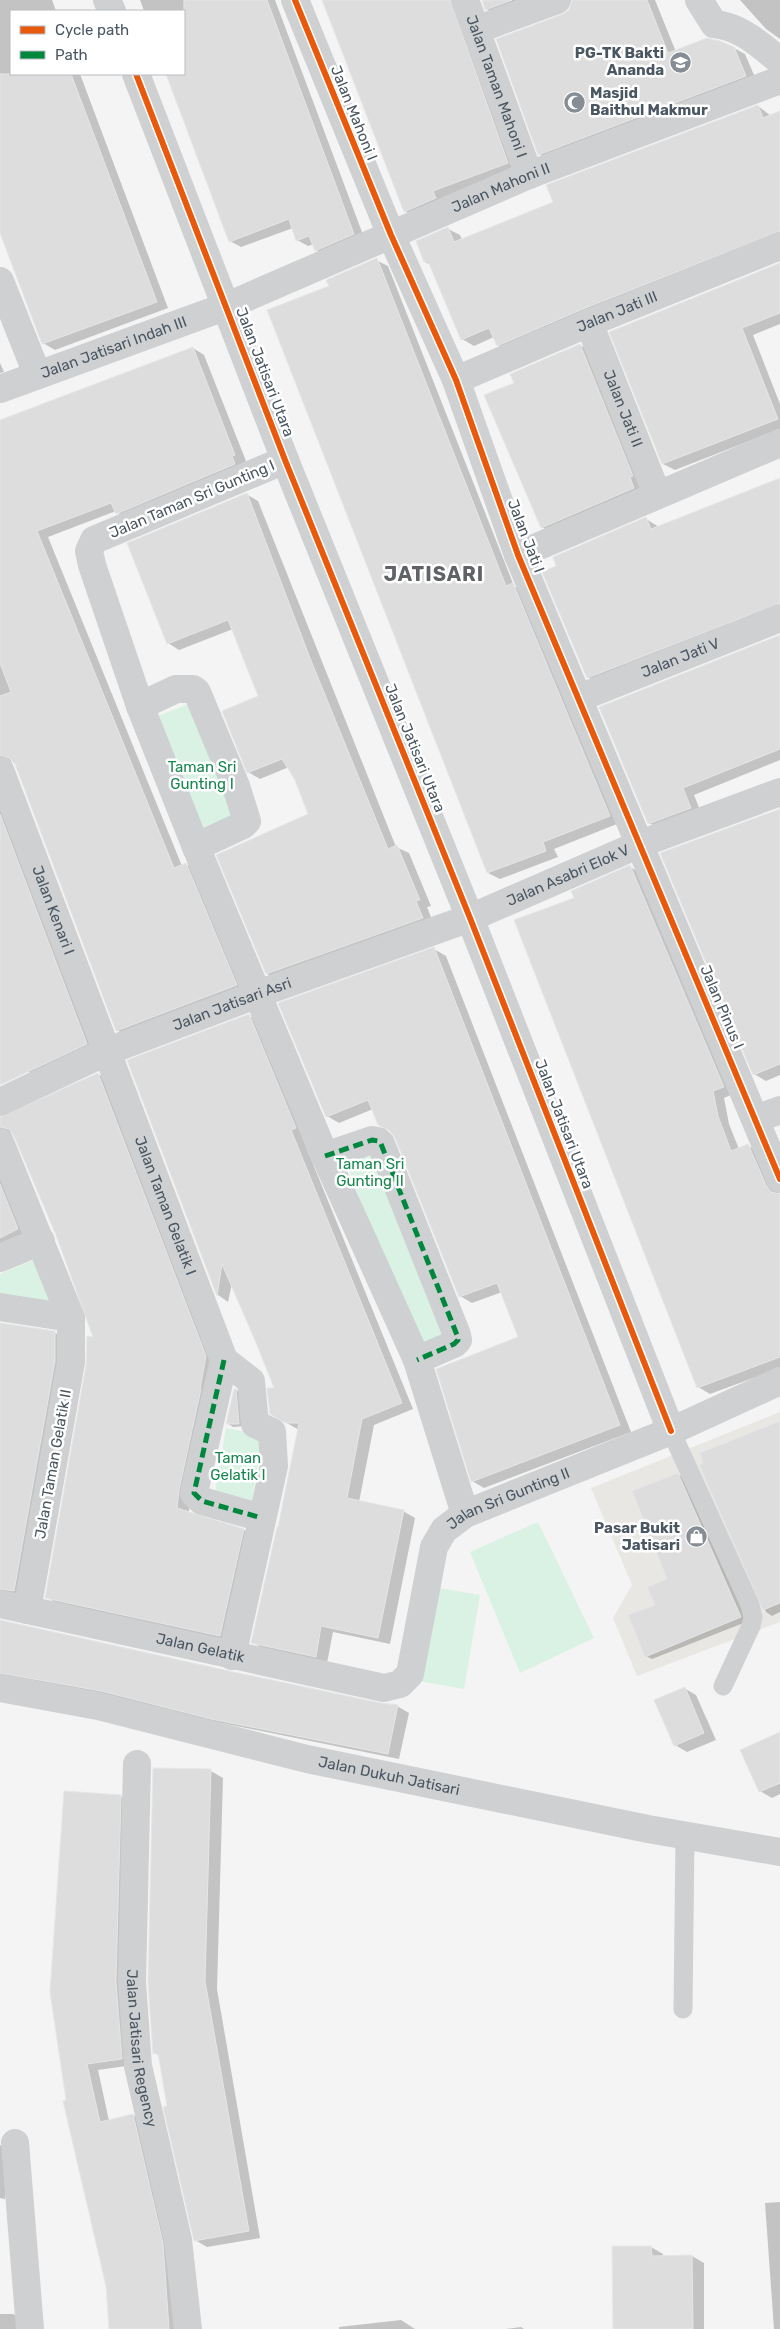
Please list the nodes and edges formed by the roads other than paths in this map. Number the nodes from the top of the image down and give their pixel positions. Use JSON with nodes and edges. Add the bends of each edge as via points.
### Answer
{"nodes":[{"id":1,"x":295,"y":0,"type":"edge"},
{"id":2,"x":465,"y":0,"type":"edge"},
{"id":3,"x":557,"y":0,"type":"edge"},
{"id":4,"x":699,"y":0,"type":"edge"},
{"id":5,"x":476,"y":30,"type":"junction"},
{"id":6,"x":780,"y":61,"type":"edge"},
{"id":7,"x":136,"y":75,"type":"edge"},
{"id":8,"x":780,"y":80,"type":"edge"},
{"id":9,"x":530,"y":174,"type":"junction"},
{"id":10,"x":390,"y":236,"type":"junction"},
{"id":11,"x":779,"y":248,"type":"edge"},
{"id":12,"x":0,"y":281,"type":"edge"},
{"id":13,"x":227,"y":306,"type":"junction"},
{"id":14,"x":589,"y":323,"type":"junction"},
{"id":15,"x":37,"y":374,"type":"junction"},
{"id":16,"x":456,"y":380,"type":"junction"},
{"id":17,"x":0,"y":389,"type":"edge"},
{"id":18,"x":780,"y":443,"type":"edge"},
{"id":19,"x":286,"y":460,"type":"junction"},
{"id":20,"x":657,"y":494,"type":"junction"},
{"id":21,"x":518,"y":555,"type":"junction"},
{"id":22,"x":780,"y":618,"type":"edge"},
{"id":23,"x":579,"y":698,"type":"junction"},
{"id":24,"x":140,"y":706,"type":"junction"},
{"id":25,"x":0,"y":770,"type":"edge"},
{"id":26,"x":780,"y":792,"type":"edge"},
{"id":27,"x":640,"y":844,"type":"junction"},
{"id":28,"x":196,"y":848,"type":"junction"},
{"id":29,"x":470,"y":918,"type":"junction"},
{"id":30,"x":258,"y":994,"type":"junction"},
{"id":31,"x":108,"y":1051,"type":"junction"},
{"id":32,"x":0,"y":1102,"type":"edge"},
{"id":33,"x":768,"y":1114,"type":"edge"},
{"id":34,"x":0,"y":1142,"type":"edge"},
{"id":35,"x":325,"y":1156,"type":"junction"},
{"id":36,"x":780,"y":1179,"type":"edge"},
{"id":37,"x":41,"y":1241,"type":"junction"},
{"id":38,"x":0,"y":1258,"type":"edge"},
{"id":39,"x":0,"y":1307,"type":"edge"},
{"id":40,"x":71,"y":1318,"type":"junction"},
{"id":41,"x":224,"y":1360,"type":"junction"},
{"id":42,"x":417,"y":1360,"type":"junction"},
{"id":43,"x":780,"y":1382,"type":"edge"},
{"id":44,"x":671,"y":1430,"type":"junction"},
{"id":45,"x":465,"y":1514,"type":"junction"},
{"id":46,"x":262,"y":1518,"type":"junction"},
{"id":47,"x":0,"y":1604,"type":"edge"},
{"id":48,"x":27,"y":1610,"type":"junction"},
{"id":49,"x":232,"y":1656,"type":"junction"},
{"id":50,"x":400,"y":1684,"type":"joint"},
{"id":51,"x":722,"y":1686,"type":"dead end"},
{"id":52,"x":0,"y":1688,"type":"edge"},
{"id":53,"x":137,"y":1764,"type":"dead end"},
{"id":54,"x":685,"y":1836,"type":"junction"},
{"id":55,"x":780,"y":1852,"type":"edge"},
{"id":56,"x":684,"y":2009,"type":"dead end"},
{"id":57,"x":15,"y":2143,"type":"dead end"},
{"id":58,"x":30,"y":2329,"type":"edge"},
{"id":59,"x":188,"y":2329,"type":"edge"}],
"edges":[{"from":1,"to":10,"type":"street","name":"Jalan Mahoni I"},
{"from":2,"to":5,"type":"street","name":"Jalan Taman Mahoni I"},
{"from":3,"to":5,"type":"street"},
{"from":4,"to":6,"type":"street","via":[[714,24],[727,25],[754,40]]},
{"from":5,"to":9,"type":"street","name":"Jalan Taman Mahoni I"},
{"from":7,"to":13,"type":"street","name":"Jalan Jatisari Utara"},
{"from":8,"to":9,"type":"street","name":"Jalan Mahoni II"},
{"from":9,"to":10,"type":"street","name":"Jalan Mahoni II"},
{"from":10,"to":13,"type":"street","name":"Jalan Mahoni II"},
{"from":10,"to":16,"type":"street","name":"Jalan Jati I"},
{"from":11,"to":14,"type":"street","name":"Jalan Jati III"},
{"from":12,"to":15,"type":"street"},
{"from":13,"to":15,"type":"street","name":"Jalan Jatisari Indah III"},
{"from":13,"to":19,"type":"street","name":"Jalan Jatisari Utara"},
{"from":14,"to":16,"type":"street","name":"Jalan Jati III"},
{"from":14,"to":20,"type":"street","name":"Jalan Jati II"},
{"from":15,"to":17,"type":"street","name":"Jalan Jatisari Indah III"},
{"from":16,"to":21,"type":"street","name":"Jalan Jati I"},
{"from":18,"to":20,"type":"street"},
{"from":19,"to":24,"type":"street","name":"Jalan Taman Sri Gunting I","via":[[94,540],[89,551],[92,565]]},
{"from":19,"to":29,"type":"street","name":"Jalan Jatisari Utara"},
{"from":20,"to":21,"type":"street"},
{"from":21,"to":23,"type":"street","name":"Jalan Jati I"},
{"from":22,"to":23,"type":"street","name":"Jalan Jati V"},
{"from":23,"to":27,"type":"street","name":"Jalan Jati I"},
{"from":24,"to":28,"type":"street","name":"Jalan Taman Sri Gunting I"},
{"from":24,"to":28,"type":"street","via":[[176,689],[193,689],[236,786],[247,821]]},
{"from":25,"to":31,"type":"street","name":"Jalan Kenari I"},
{"from":26,"to":27,"type":"street","name":"Jalan Asabri Elok V"},
{"from":27,"to":29,"type":"street","name":"Jalan Asabri Elok V"},
{"from":27,"to":33,"type":"street","name":"Jalan Pinus I"},
{"from":28,"to":30,"type":"street","name":"Jalan Taman Sri Gunting I"},
{"from":29,"to":30,"type":"street","name":"Jalan Jatisari Asri"},
{"from":29,"to":44,"type":"street","name":"Jalan Jatisari Utara"},
{"from":30,"to":31,"type":"street","name":"Jalan Jatisari Asri"},
{"from":30,"to":35,"type":"street","name":"Jalan Taman Sri Gunting I"},
{"from":31,"to":32,"type":"street","name":"Jalan Jatisari Asri"},
{"from":31,"to":41,"type":"street","name":"Jalan Taman Gelatik I"},
{"from":33,"to":36,"type":"street","name":"Jalan Pinus I"},
{"from":34,"to":37,"type":"street","name":"Jalan Taman Gelatik II"},
{"from":35,"to":42,"type":"street","name":"Jalan Taman Sri Gunting I"},
{"from":35,"to":42,"type":"street","via":[[372,1140],[380,1144],[458,1340]]},
{"from":37,"to":38,"type":"street"},
{"from":37,"to":40,"type":"street","name":"Jalan Taman Gelatik II"},
{"from":39,"to":40,"type":"street"},
{"from":40,"to":48,"type":"street","name":"Jalan Taman Gelatik II","via":[[71,1362]]},
{"from":41,"to":46,"type":"street","via":[[251,1381],[254,1424],[272,1432],[274,1466]]},
{"from":41,"to":46,"type":"street","via":[[194,1493],[202,1501]]},
{"from":42,"to":45,"type":"street","name":"Jalan Taman Sri Gunting I"},
{"from":43,"to":44,"type":"street","name":"Jalan Sri Gunting II"},
{"from":44,"to":45,"type":"street","name":"Jalan Sri Gunting II"},
{"from":44,"to":51,"type":"lane","via":[[753,1617]]},
{"from":45,"to":50,"type":"street","name":"Jalan Sri Gunting II","via":[[444,1530],[434,1547],[410,1674]]},
{"from":46,"to":49,"type":"street"},
{"from":47,"to":48,"type":"street","name":"Jalan Gelatik"},
{"from":48,"to":49,"type":"street","name":"Jalan Gelatik"},
{"from":49,"to":50,"type":"street","name":"Jalan Gelatik","via":[[384,1688]]},
{"from":52,"to":54,"type":"street","name":"Jalan Dukuh Jatisari","via":[[98,1706],[307,1759]]},
{"from":53,"to":59,"type":"street","name":"Jalan Jatisari Regency","via":[[132,1982],[138,2066],[178,2240]]},
{"from":54,"to":55,"type":"street","name":"Jalan Dukuh Jatisari"},
{"from":54,"to":56,"type":"lane"},
{"from":57,"to":58,"type":"street"}]}
